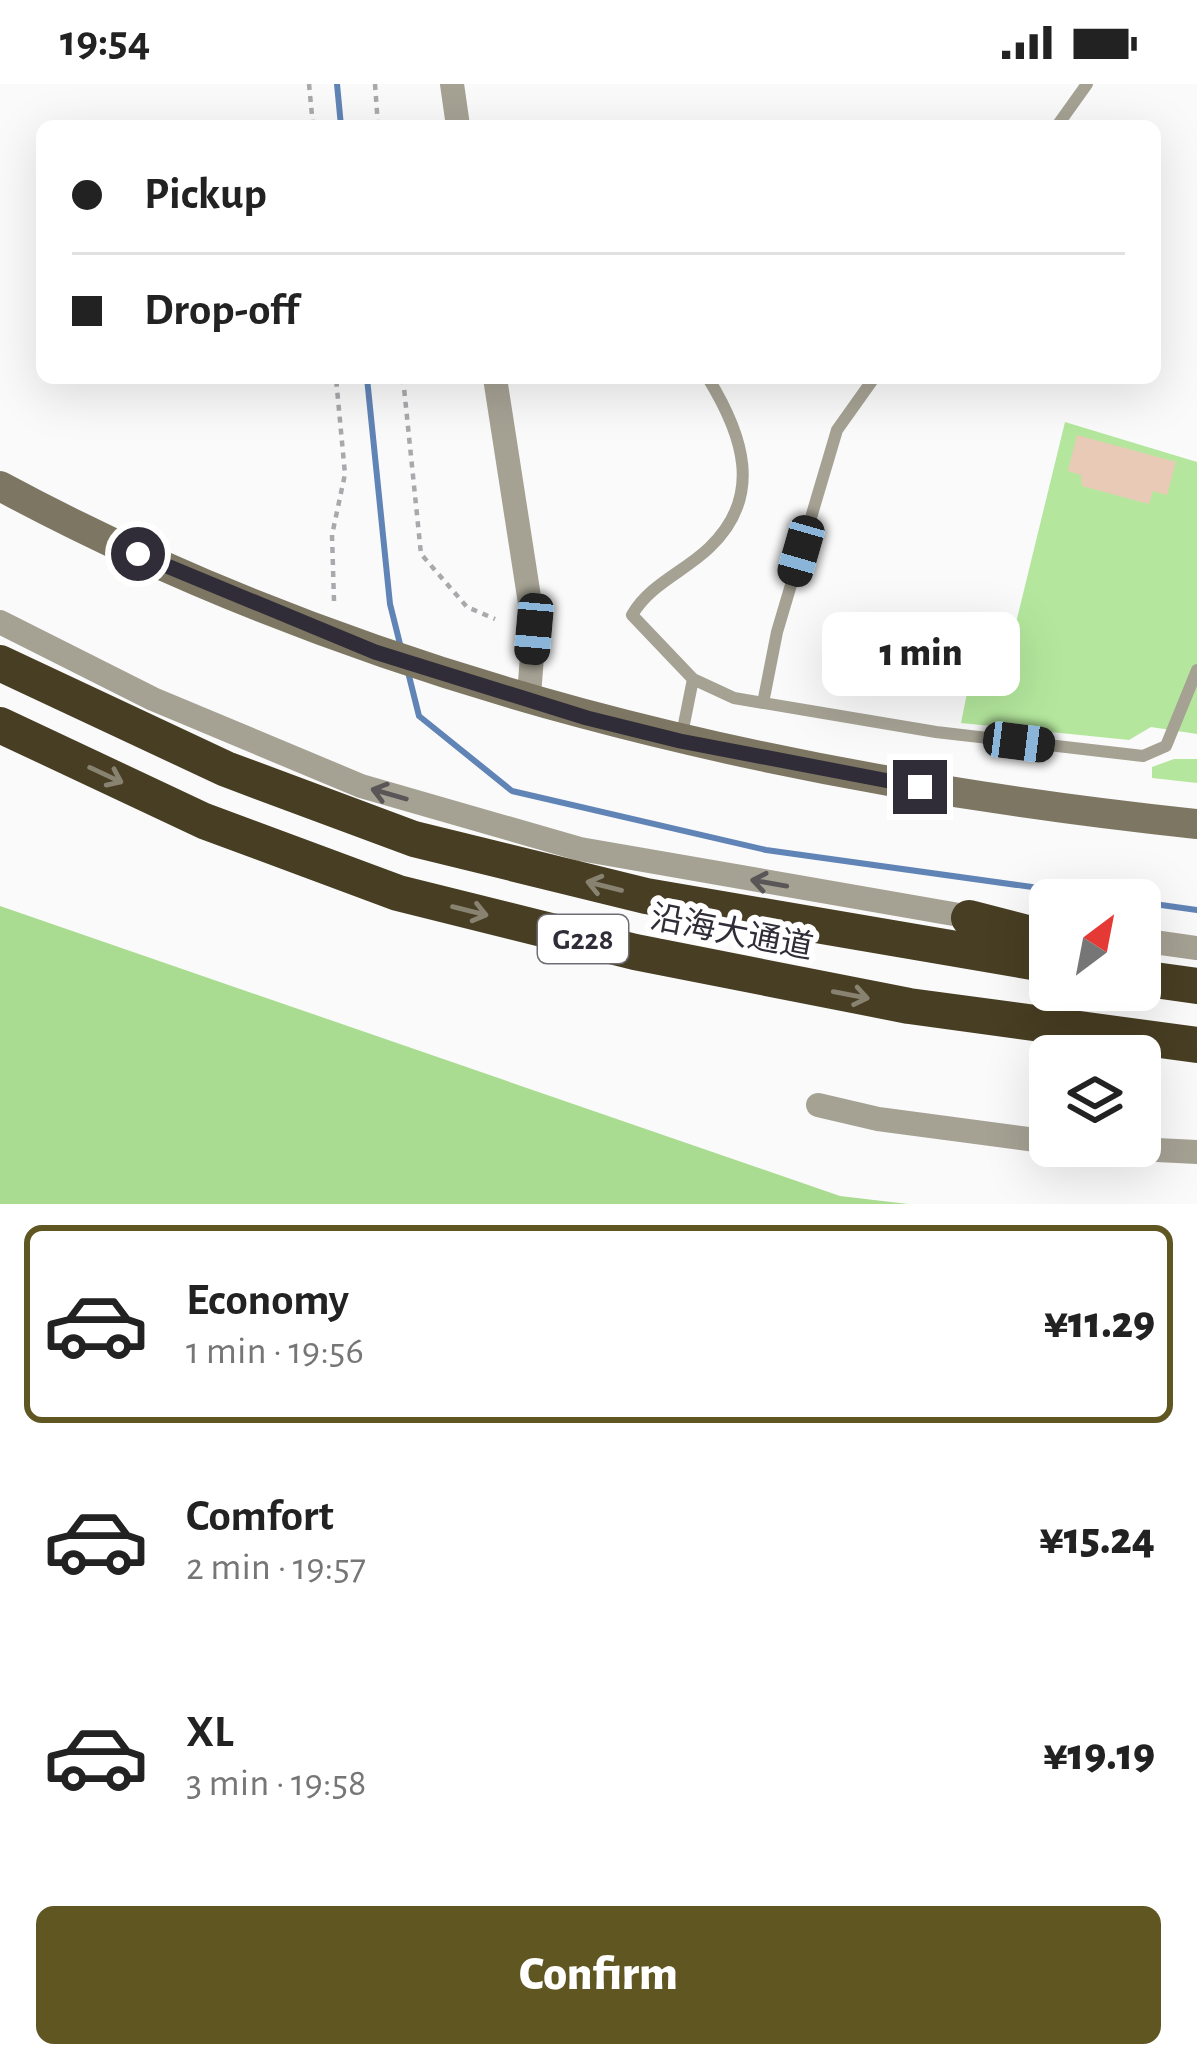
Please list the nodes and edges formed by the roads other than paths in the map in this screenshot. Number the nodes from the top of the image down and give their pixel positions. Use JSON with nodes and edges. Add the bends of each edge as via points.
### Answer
{"nodes":[{"id":1,"x":452,"y":84,"type":"edge"},
{"id":2,"x":1087,"y":84,"type":"edge"},
{"id":3,"x":457,"y":120,"type":"edge"},
{"id":4,"x":1061,"y":120,"type":"edge"},
{"id":5,"x":496,"y":384,"type":"edge"},
{"id":6,"x":711,"y":384,"type":"edge"},
{"id":7,"x":870,"y":384,"type":"edge"},
{"id":8,"x":0,"y":486,"type":"edge"},
{"id":9,"x":0,"y":622,"type":"edge"},
{"id":10,"x":0,"y":663,"type":"edge"},
{"id":11,"x":1197,"y":670,"type":"edge"},
{"id":12,"x":693,"y":679,"type":"junction"},
{"id":13,"x":529,"y":696,"type":"junction"},
{"id":14,"x":763,"y":703,"type":"junction"},
{"id":15,"x":0,"y":725,"type":"edge"},
{"id":16,"x":680,"y":741,"type":"junction"},
{"id":17,"x":1197,"y":824,"type":"edge"},
{"id":18,"x":968,"y":918,"type":"junction"},
{"id":19,"x":1029,"y":925,"type":"edge"},
{"id":20,"x":1029,"y":934,"type":"edge"},
{"id":21,"x":1161,"y":943,"type":"edge"},
{"id":22,"x":1197,"y":948,"type":"edge"},
{"id":23,"x":1029,"y":961,"type":"edge"},
{"id":24,"x":1161,"y":981,"type":"edge"},
{"id":25,"x":1197,"y":986,"type":"edge"},
{"id":26,"x":1197,"y":1045,"type":"edge"},
{"id":27,"x":818,"y":1105,"type":"dead end"},
{"id":28,"x":1029,"y":1139,"type":"edge"},
{"id":29,"x":1161,"y":1150,"type":"edge"},
{"id":30,"x":1197,"y":1152,"type":"edge"}],
"edges":[{"from":1,"to":3,"type":"street"},
{"from":2,"to":4,"type":"lane"},
{"from":5,"to":13,"type":"street","via":[[534,629]]},
{"from":6,"to":12,"type":"lane","via":[[731,426],[746,483],[742,502],[711,546],[642,597],[632,615]]},
{"from":7,"to":14,"type":"lane","via":[[837,430]]},
{"from":8,"to":13,"type":"street","via":[[210,588],[375,652]]},
{"from":18,"to":9,"type":"street","one_way":true,"via":[[580,849],[361,786],[153,699]]},
{"from":23,"to":10,"type":"highway","number":"G228","one_way":true,"via":[[646,896],[414,838],[226,769]]},
{"from":11,"to":14,"type":"lane","via":[[1166,746],[1143,756]]},
{"from":12,"to":14,"type":"lane"},
{"from":12,"to":16,"type":"lane"},
{"from":13,"to":16,"type":"street"},
{"from":15,"to":26,"type":"highway","name":"沿海大通道","number":"G228","one_way":true,"via":[[204,821],[398,893],[635,952],[909,1006]]},
{"from":16,"to":17,"type":"street","via":[[920,787]]},
{"from":18,"to":19,"type":"street"},
{"from":18,"to":20,"type":"highway"},
{"from":21,"to":22,"type":"street"},
{"from":24,"to":25,"type":"highway"},
{"from":27,"to":28,"type":"street"},
{"from":29,"to":30,"type":"street"}]}
